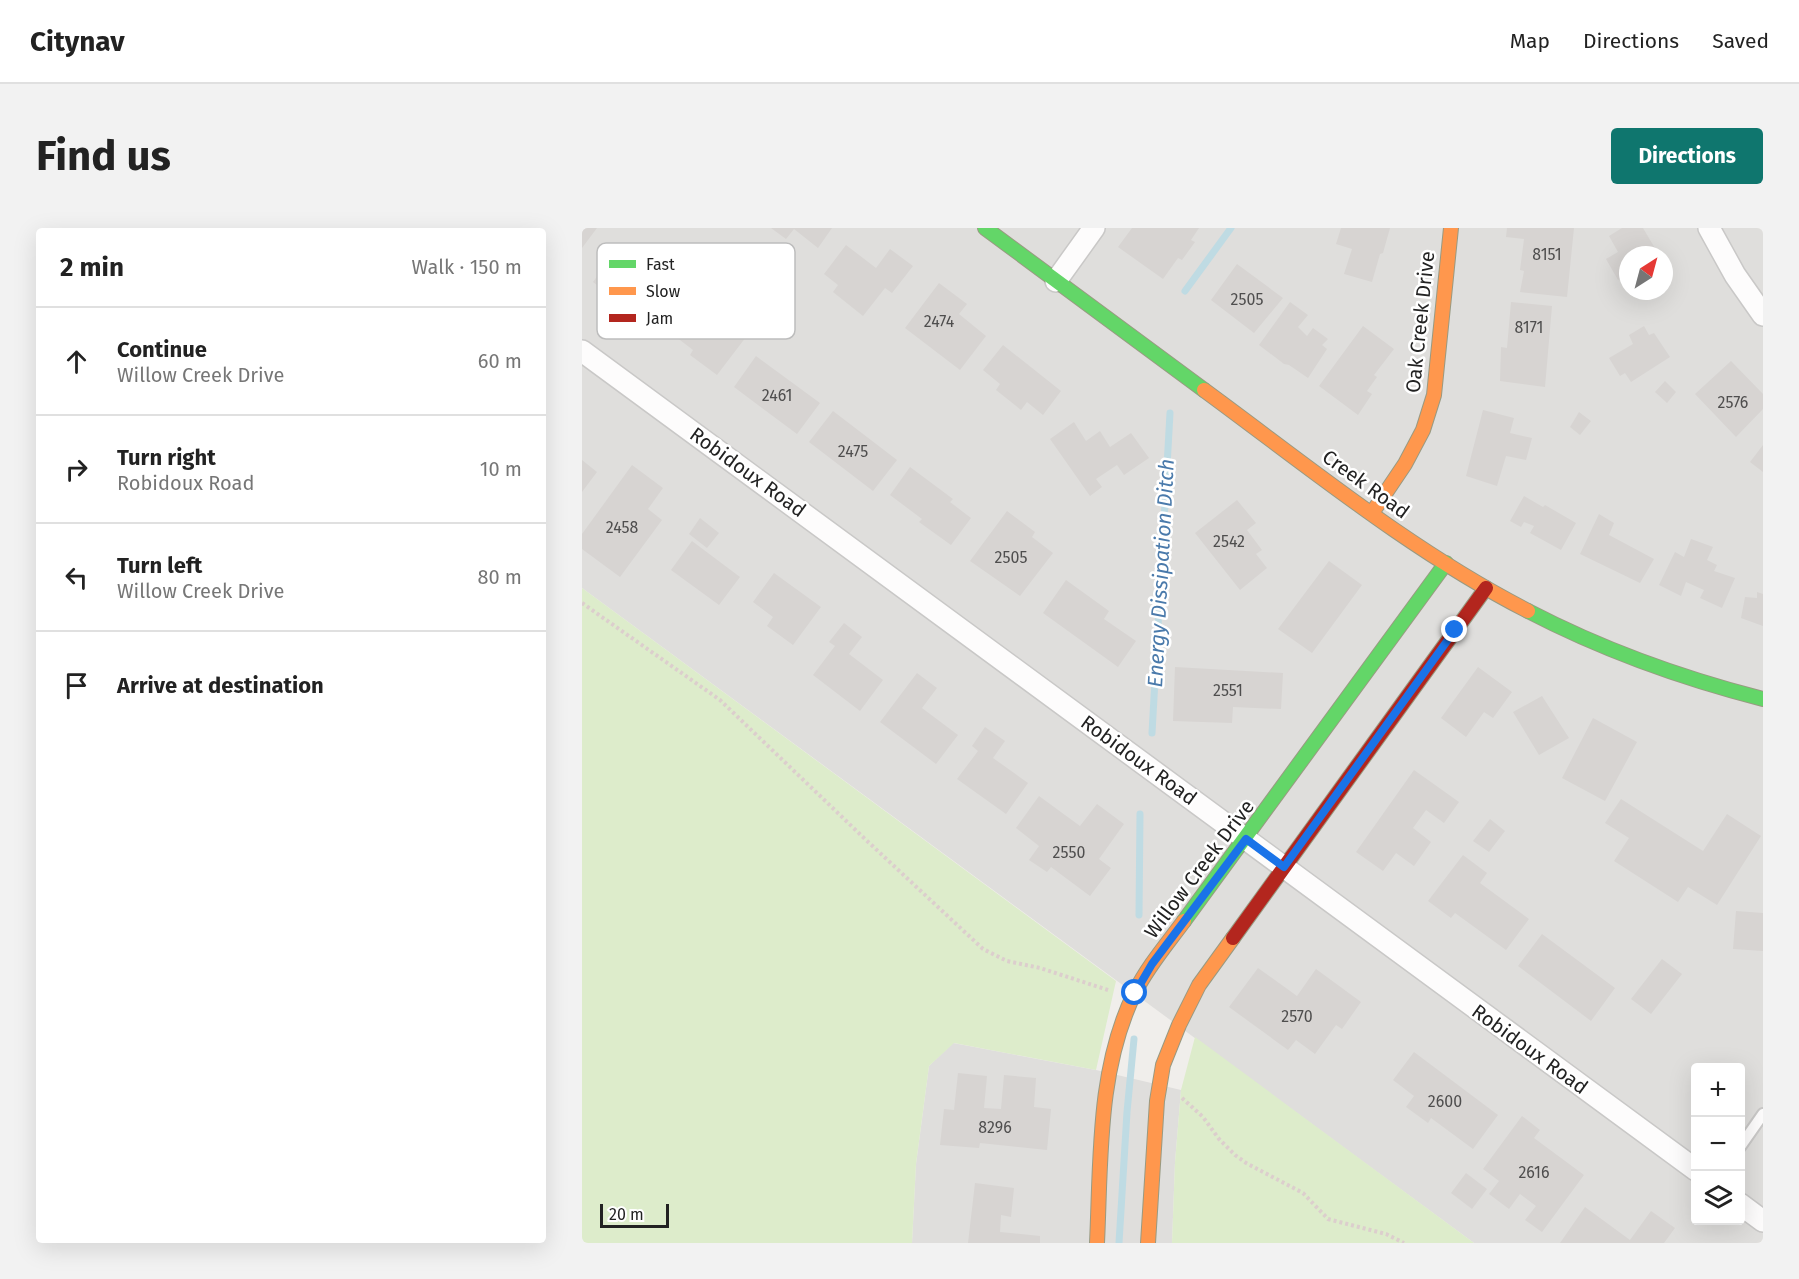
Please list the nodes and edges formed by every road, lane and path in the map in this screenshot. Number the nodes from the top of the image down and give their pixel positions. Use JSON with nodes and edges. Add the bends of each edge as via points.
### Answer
{"nodes":[{"id":1,"x":984,"y":228,"type":"edge"},
{"id":2,"x":1094,"y":228,"type":"edge"},
{"id":3,"x":1451,"y":228,"type":"edge"},
{"id":4,"x":1709,"y":228,"type":"edge"},
{"id":5,"x":1056,"y":281,"type":"junction"},
{"id":6,"x":1763,"y":315,"type":"edge"},
{"id":7,"x":582,"y":351,"type":"edge"},
{"id":8,"x":1372,"y":513,"type":"junction"},
{"id":9,"x":1446,"y":564,"type":"junction"},
{"id":10,"x":1486,"y":588,"type":"junction"},
{"id":11,"x":582,"y":603,"type":"edge"},
{"id":12,"x":1763,"y":699,"type":"edge"},
{"id":13,"x":1246,"y":839,"type":"junction"},
{"id":14,"x":1284,"y":867,"type":"junction"},
{"id":15,"x":1129,"y":1009,"type":"junction"},
{"id":16,"x":1176,"y":1093,"type":"dead end"},
{"id":17,"x":1763,"y":1114,"type":"edge"},
{"id":18,"x":1745,"y":1140,"type":"edge"},
{"id":19,"x":1691,"y":1167,"type":"edge"},
{"id":20,"x":1745,"y":1208,"type":"edge"},
{"id":21,"x":1763,"y":1221,"type":"edge"},
{"id":22,"x":1097,"y":1243,"type":"edge"},
{"id":23,"x":1148,"y":1243,"type":"edge"},
{"id":24,"x":1404,"y":1243,"type":"edge"}],
"edges":[{"from":1,"to":5,"type":"street","name":"Creek Road"},
{"from":2,"to":5,"type":"street"},
{"from":3,"to":8,"type":"street","name":"Oak Creek Drive","via":[[1434,394],[1405,464]]},
{"from":4,"to":6,"type":"street"},
{"from":5,"to":8,"type":"street","name":"Creek Road"},
{"from":7,"to":13,"type":"street","name":"Robidoux Road"},
{"from":8,"to":9,"type":"street","name":"Creek Road"},
{"from":9,"to":10,"type":"street","name":"Creek Road"},
{"from":9,"to":13,"type":"street","name":"Willow Creek Drive"},
{"from":10,"to":12,"type":"street","name":"Creek Road","via":[[1540,618],[1636,660]]},
{"from":10,"to":14,"type":"street"},
{"from":11,"to":15,"type":"path","via":[[720,700],[983,949],[1007,961],[1104,988],[1122,998]]},
{"from":13,"to":14,"type":"street","name":"Robidoux Road"},
{"from":13,"to":15,"type":"street","name":"Willow Creek Drive","via":[[1152,964]]},
{"from":14,"to":19,"type":"street","name":"Robidoux Road"},
{"from":14,"to":23,"type":"street","via":[[1199,985],[1164,1065],[1157,1101]]},
{"from":15,"to":22,"type":"street","name":"Willow Creek Drive","via":[[1112,1063],[1105,1112]]},
{"from":16,"to":24,"type":"path","via":[[1235,1155],[1303,1193],[1328,1220],[1386,1234]]},
{"from":17,"to":18,"type":"lane"},
{"from":20,"to":21,"type":"street"}]}
